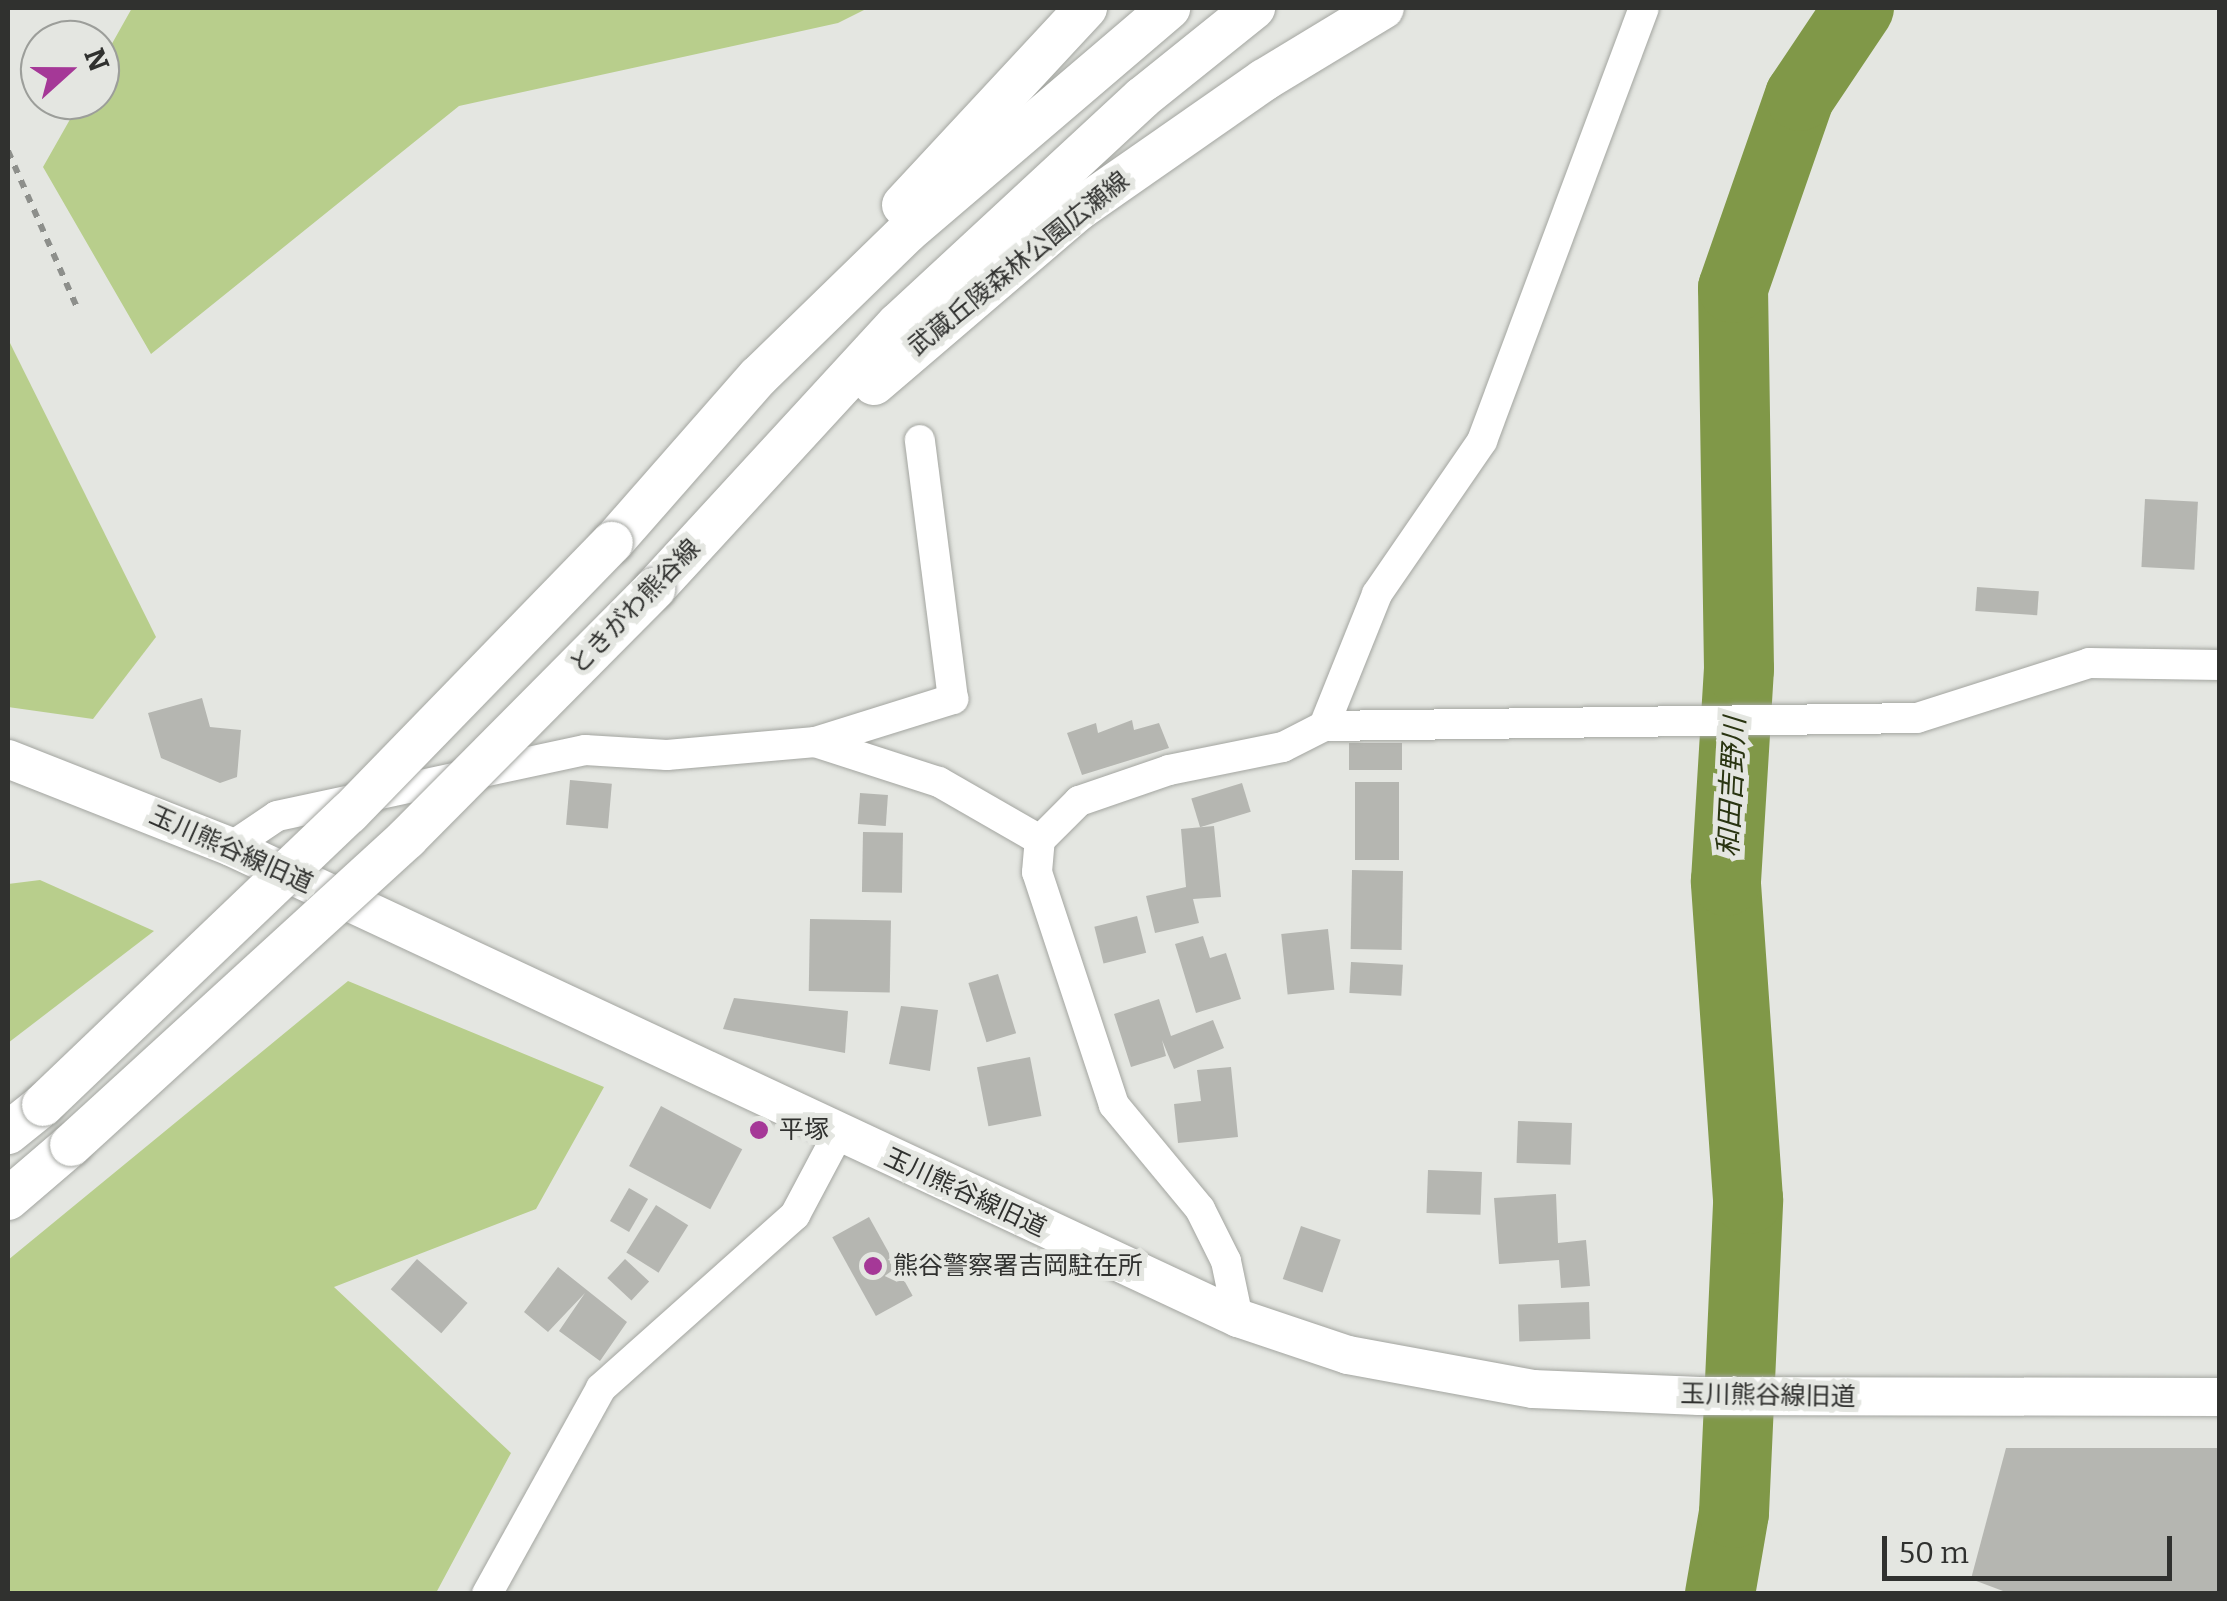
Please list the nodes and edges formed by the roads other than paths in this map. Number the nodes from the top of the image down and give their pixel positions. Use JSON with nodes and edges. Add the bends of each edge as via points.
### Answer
{"nodes":[{"id":1,"x":1086,"y":8,"type":"edge"},
{"id":2,"x":1169,"y":8,"type":"edge"},
{"id":3,"x":1254,"y":8,"type":"edge"},
{"id":4,"x":1383,"y":8,"type":"edge"},
{"id":5,"x":1644,"y":8,"type":"edge"},
{"id":6,"x":758,"y":377,"type":"junction"},
{"id":7,"x":920,"y":440,"type":"dead end"},
{"id":8,"x":724,"y":513,"type":"junction"},
{"id":9,"x":2220,"y":665,"type":"edge"},
{"id":10,"x":1324,"y":726,"type":"junction"},
{"id":11,"x":815,"y":742,"type":"junction"},
{"id":12,"x":8,"y":759,"type":"edge"},
{"id":13,"x":1040,"y":840,"type":"junction"},
{"id":14,"x":231,"y":847,"type":"junction"},
{"id":15,"x":8,"y":1132,"type":"edge"},
{"id":16,"x":838,"y":1134,"type":"junction"},
{"id":17,"x":8,"y":1199,"type":"edge"},
{"id":18,"x":1238,"y":1318,"type":"junction"},
{"id":19,"x":2220,"y":1397,"type":"edge"},
{"id":20,"x":488,"y":1594,"type":"edge"}],
"edges":[{"from":1,"to":6,"type":"main road","via":[[933,170]]},
{"from":2,"to":6,"type":"main road","via":[[1038,113]]},
{"from":3,"to":8,"type":"main road","name":"ときがわ熊谷線","via":[[1008,218],[898,324]]},
{"from":4,"to":8,"type":"main road","name":"武蔵丘陵森林公園広瀬線","via":[[1264,80],[1079,208]]},
{"from":5,"to":10,"type":"street","via":[[1482,442],[1377,594]]},
{"from":6,"to":15,"type":"main road","bridge":true,"via":[[612,544],[349,813]]},
{"from":7,"to":11,"type":"street","via":[[953,698]]},
{"from":8,"to":17,"type":"main road","name":"ときがわ熊谷線","bridge":true,"via":[[407,838]]},
{"from":9,"to":10,"type":"street","via":[[2089,664],[1917,718]]},
{"from":10,"to":13,"type":"street","via":[[1283,747],[1169,770],[1079,800]]},
{"from":11,"to":13,"type":"street","via":[[939,782]]},
{"from":11,"to":14,"type":"street","via":[[667,756],[586,750],[277,816]]},
{"from":12,"to":14,"type":"street","name":"玉川熊谷線旧道"},
{"from":13,"to":18,"type":"street","via":[[1036,872],[1114,1105],[1200,1209],[1226,1260]]},
{"from":14,"to":16,"type":"street","name":"玉川熊谷線旧道"},
{"from":16,"to":18,"type":"street","name":"玉川熊谷線旧道"},
{"from":16,"to":20,"type":"street","via":[[795,1215],[601,1388]]},
{"from":18,"to":19,"type":"street","name":"玉川熊谷線旧道","via":[[1436,1376],[1533,1389],[1700,1396]]}]}
